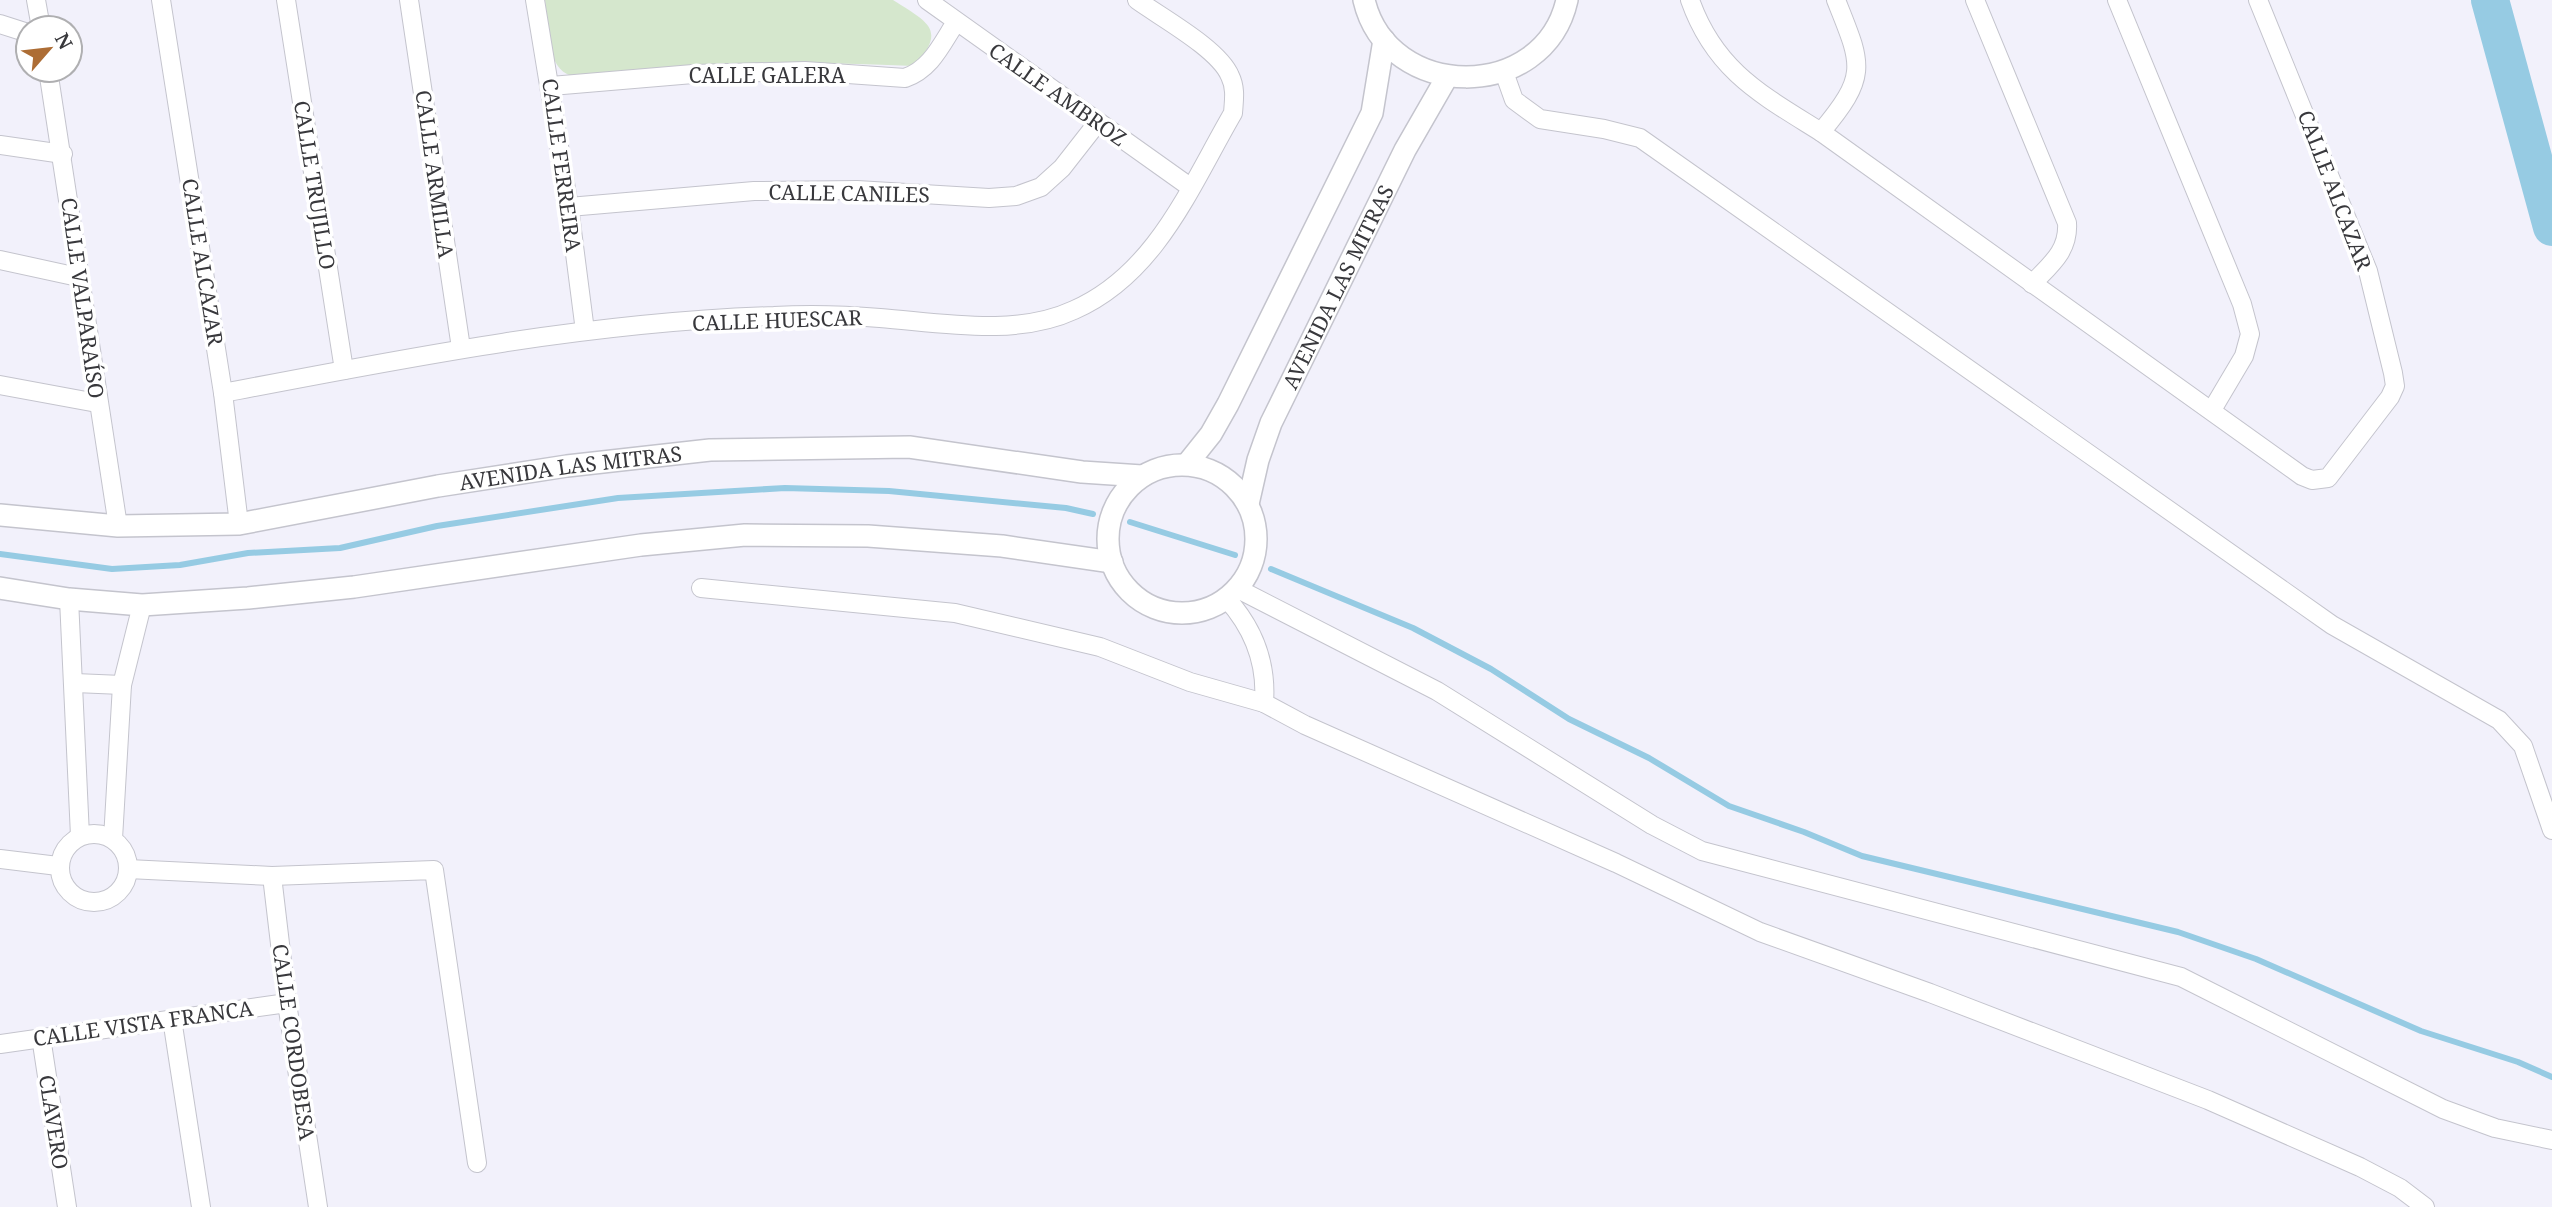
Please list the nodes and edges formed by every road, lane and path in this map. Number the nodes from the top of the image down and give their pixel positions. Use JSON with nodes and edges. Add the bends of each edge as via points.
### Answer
{"nodes":[{"id":1,"x":161,"y":0,"type":"edge"},
{"id":2,"x":286,"y":0,"type":"edge"},
{"id":3,"x":410,"y":0,"type":"edge"},
{"id":4,"x":535,"y":0,"type":"edge"},
{"id":5,"x":926,"y":0,"type":"edge"},
{"id":6,"x":1138,"y":0,"type":"edge"},
{"id":7,"x":1364,"y":0,"type":"edge"},
{"id":8,"x":1567,"y":0,"type":"edge"},
{"id":9,"x":1690,"y":0,"type":"edge"},
{"id":10,"x":1836,"y":0,"type":"edge"},
{"id":11,"x":1975,"y":0,"type":"edge"},
{"id":12,"x":2117,"y":0,"type":"edge"},
{"id":13,"x":2258,"y":0,"type":"edge"},
{"id":14,"x":956,"y":22,"type":"junction"},
{"id":15,"x":1384,"y":40,"type":"junction"},
{"id":16,"x":1504,"y":72,"type":"junction"},
{"id":17,"x":1447,"y":77,"type":"junction"},
{"id":18,"x":50,"y":84,"type":"edge"},
{"id":19,"x":551,"y":86,"type":"junction"},
{"id":20,"x":1098,"y":122,"type":"junction"},
{"id":21,"x":1821,"y":132,"type":"junction"},
{"id":22,"x":0,"y":145,"type":"edge"},
{"id":23,"x":63,"y":154,"type":"junction"},
{"id":24,"x":1190,"y":187,"type":"junction"},
{"id":25,"x":569,"y":207,"type":"junction"},
{"id":26,"x":0,"y":260,"type":"edge"},
{"id":27,"x":78,"y":277,"type":"junction"},
{"id":28,"x":2032,"y":284,"type":"junction"},
{"id":29,"x":585,"y":331,"type":"junction"},
{"id":30,"x":461,"y":348,"type":"junction"},
{"id":31,"x":345,"y":370,"type":"junction"},
{"id":32,"x":0,"y":385,"type":"edge"},
{"id":33,"x":223,"y":393,"type":"junction"},
{"id":34,"x":97,"y":402,"type":"junction"},
{"id":35,"x":2212,"y":410,"type":"junction"},
{"id":36,"x":1187,"y":464,"type":"junction"},
{"id":37,"x":1142,"y":475,"type":"junction"},
{"id":38,"x":1248,"y":504,"type":"junction"},
{"id":39,"x":0,"y":515,"type":"edge"},
{"id":40,"x":239,"y":524,"type":"junction"},
{"id":41,"x":118,"y":526,"type":"junction"},
{"id":42,"x":1112,"y":562,"type":"junction"},
{"id":43,"x":0,"y":588,"type":"edge"},
{"id":44,"x":701,"y":588,"type":"dead end"},
{"id":45,"x":1232,"y":594,"type":"junction"},
{"id":46,"x":69,"y":599,"type":"junction"},
{"id":47,"x":142,"y":605,"type":"junction"},
{"id":48,"x":75,"y":683,"type":"junction"},
{"id":49,"x":122,"y":685,"type":"junction"},
{"id":50,"x":1264,"y":703,"type":"junction"},
{"id":51,"x":2552,"y":830,"type":"edge"},
{"id":52,"x":80,"y":836,"type":"junction"},
{"id":53,"x":113,"y":839,"type":"junction"},
{"id":54,"x":0,"y":859,"type":"edge"},
{"id":55,"x":58,"y":866,"type":"junction"},
{"id":56,"x":128,"y":869,"type":"junction"},
{"id":57,"x":272,"y":876,"type":"junction"},
{"id":58,"x":287,"y":1003,"type":"junction"},
{"id":59,"x":172,"y":1019,"type":"junction"},
{"id":60,"x":41,"y":1037,"type":"junction"},
{"id":61,"x":0,"y":1044,"type":"edge"},
{"id":62,"x":2552,"y":1140,"type":"edge"},
{"id":63,"x":477,"y":1163,"type":"dead end"},
{"id":64,"x":67,"y":1207,"type":"edge"},
{"id":65,"x":201,"y":1207,"type":"edge"},
{"id":66,"x":318,"y":1207,"type":"edge"},
{"id":67,"x":2425,"y":1207,"type":"edge"}],
"edges":[{"from":1,"to":33,"type":"street","name":"CALLE ALCAZAR"},
{"from":2,"to":31,"type":"street","name":"CALLE TRUJILLO"},
{"from":3,"to":30,"type":"street","name":"CALLE ARMILLA"},
{"from":4,"to":19,"type":"street","name":"CALLE FERREIRA"},
{"from":5,"to":14,"type":"street","name":"CALLE AMBROZ"},
{"from":6,"to":24,"type":"street","name":"CALLE HUESCAR","via":[[1220,59],[1233,85],[1233,113]]},
{"from":7,"to":15,"type":"street"},
{"from":8,"to":16,"type":"street","via":[[1549,38]]},
{"from":9,"to":21,"type":"street","via":[[1708,40],[1745,85]]},
{"from":10,"to":21,"type":"street","via":[[1857,53],[1856,75],[1842,108]]},
{"from":11,"to":28,"type":"street","via":[[2067,223],[2064,250]]},
{"from":12,"to":35,"type":"street","via":[[2242,304],[2250,334],[2244,356]]},
{"from":13,"to":35,"type":"street","name":"CALLE ALCAZAR","via":[[2368,271],[2395,386],[2328,478],[2320,481],[2302,476]]},
{"from":14,"to":19,"type":"street","name":"CALLE GALERA","via":[[930,63],[905,78],[805,71]]},
{"from":14,"to":20,"type":"street","name":"CALLE AMBROZ"},
{"from":15,"to":17,"type":"street","via":[[1413,64]]},
{"from":15,"to":36,"type":"street","via":[[1372,113],[1228,404]]},
{"from":16,"to":17,"type":"street","via":[[1476,78]]},
{"from":16,"to":51,"type":"street","via":[[1514,100],[1523,109],[1539,119],[1640,138],[2332,625],[2500,720],[2523,746]]},
{"from":17,"to":38,"type":"street","name":"AVENIDA LAS MITRAS","via":[[1405,150],[1271,424]]},
{"from":18,"to":23,"type":"street","name":"CALLE VALPARAÍSO"},
{"from":19,"to":25,"type":"street","name":"CALLE FERREIRA"},
{"from":20,"to":24,"type":"street","name":"CALLE AMBROZ"},
{"from":20,"to":25,"type":"street","name":"CALLE CANILES","via":[[1041,187],[1016,196],[754,191]]},
{"from":21,"to":28,"type":"street"},
{"from":22,"to":23,"type":"street"},
{"from":23,"to":27,"type":"street","name":"CALLE VALPARAÍSO"},
{"from":24,"to":29,"type":"street","name":"CALLE HUESCAR","via":[[1141,265],[1113,289],[1046,322],[974,324],[772,316]]},
{"from":25,"to":29,"type":"street","name":"CALLE FERREIRA"},
{"from":26,"to":27,"type":"street"},
{"from":27,"to":34,"type":"street","name":"CALLE VALPARAÍSO"},
{"from":28,"to":35,"type":"street"},
{"from":29,"to":30,"type":"street","name":"CALLE HUESCAR"},
{"from":30,"to":31,"type":"street","name":"CALLE HUESCAR"},
{"from":31,"to":33,"type":"street","name":"CALLE HUESCAR"},
{"from":32,"to":34,"type":"street"},
{"from":33,"to":40,"type":"street","name":"CALLE ALCAZAR"},
{"from":34,"to":41,"type":"street","name":"CALLE VALPARAÍSO"},
{"from":36,"to":37,"type":"street"},
{"from":36,"to":38,"type":"street","via":[[1229,481]]},
{"from":37,"to":40,"type":"street","name":"AVENIDA LAS MITRAS","via":[[1082,472],[909,447],[710,450],[438,486]]},
{"from":37,"to":42,"type":"street","via":[[1112,513],[1108,529]]},
{"from":38,"to":45,"type":"street","via":[[1256,549],[1250,570]]},
{"from":39,"to":41,"type":"street","name":"AVENIDA LAS MITRAS"},
{"from":40,"to":41,"type":"street","name":"AVENIDA LAS MITRAS"},
{"from":42,"to":45,"type":"street","via":[[1128,590],[1155,608],[1200,611]]},
{"from":42,"to":47,"type":"street","via":[[1002,546],[868,536],[745,535],[641,545],[354,587]]},
{"from":43,"to":46,"type":"street"},
{"from":44,"to":50,"type":"street","via":[[955,613],[1100,647],[1190,682]]},
{"from":45,"to":50,"type":"street","via":[[1266,678]]},
{"from":45,"to":62,"type":"street","via":[[1437,691],[1652,825],[1702,851],[2180,977],[2443,1109],[2495,1128]]},
{"from":46,"to":47,"type":"street"},
{"from":46,"to":48,"type":"street"},
{"from":47,"to":49,"type":"street"},
{"from":48,"to":49,"type":"street"},
{"from":48,"to":52,"type":"street"},
{"from":49,"to":53,"type":"street"},
{"from":50,"to":67,"type":"street","via":[[1760,932],[2208,1100],[2360,1167]]},
{"from":52,"to":53,"type":"street"},
{"from":52,"to":55,"type":"street","via":[[63,851]]},
{"from":53,"to":56,"type":"street","via":[[127,858]]},
{"from":54,"to":55,"type":"street"},
{"from":55,"to":56,"type":"street","via":[[70,893],[90,903],[102,902],[121,890]]},
{"from":56,"to":57,"type":"street"},
{"from":57,"to":58,"type":"street","name":"CALLE CORDOBESA"},
{"from":57,"to":63,"type":"street","via":[[434,870]]},
{"from":58,"to":59,"type":"street","name":"CALLE VISTA FRANCA"},
{"from":58,"to":66,"type":"street","name":"CALLE CORDOBESA"},
{"from":59,"to":60,"type":"street","name":"CALLE VISTA FRANCA"},
{"from":59,"to":65,"type":"street"},
{"from":60,"to":61,"type":"street","name":"CALLE VISTA FRANCA"},
{"from":60,"to":64,"type":"street","name":"CLAVERO"}]}
